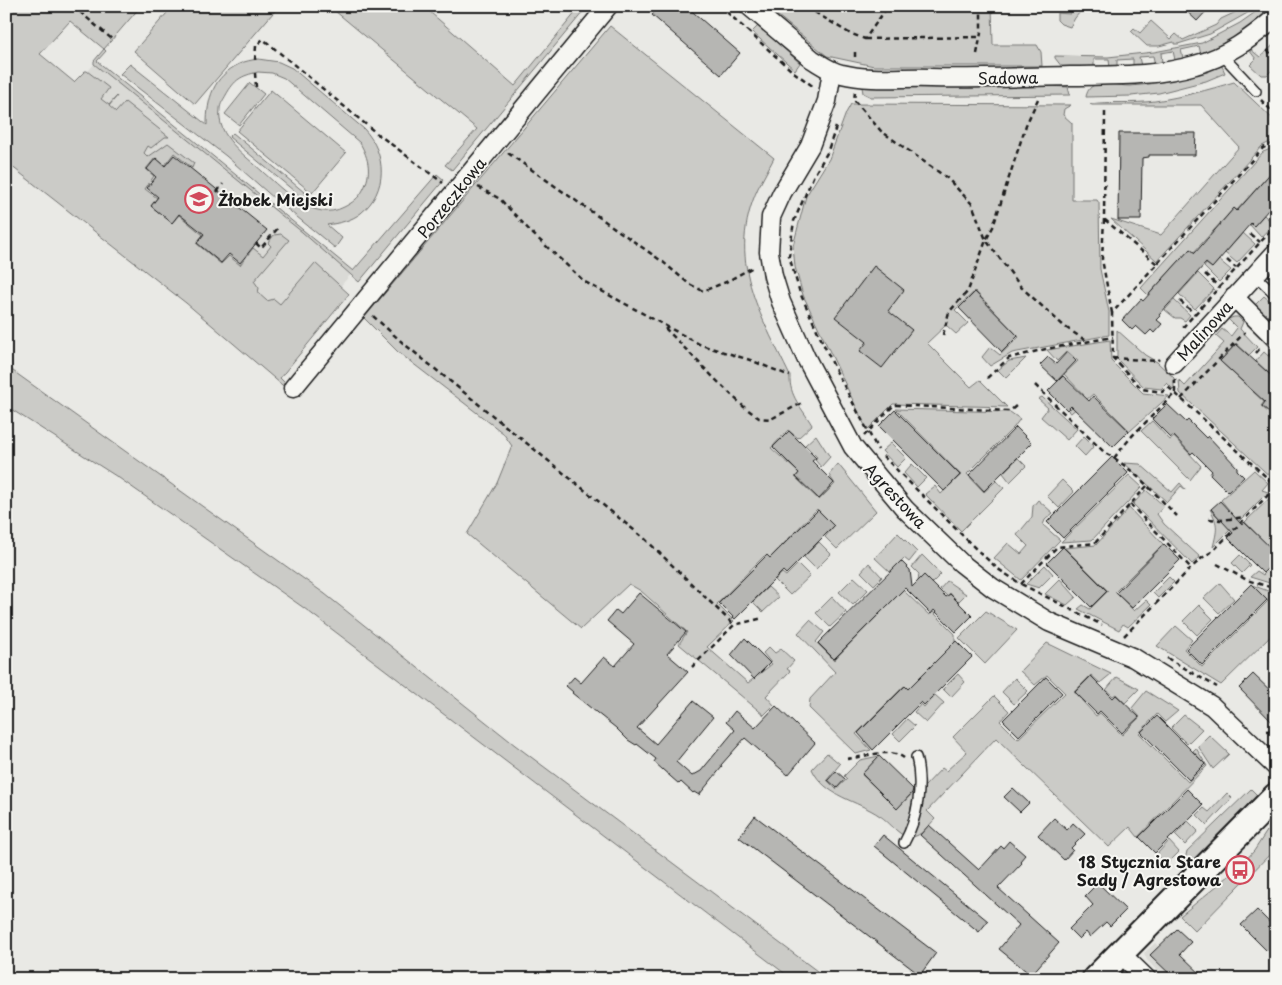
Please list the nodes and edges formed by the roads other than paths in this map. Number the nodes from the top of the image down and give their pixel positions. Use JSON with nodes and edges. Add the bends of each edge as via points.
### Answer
{"nodes":[{"id":1,"x":608,"y":6,"type":"edge"},
{"id":2,"x":749,"y":6,"type":"edge"},
{"id":3,"x":1276,"y":17,"type":"edge"},
{"id":4,"x":1222,"y":55,"type":"junction"},
{"id":5,"x":832,"y":71,"type":"junction"},
{"id":6,"x":1256,"y":92,"type":"dead end"},
{"id":7,"x":1276,"y":252,"type":"edge"},
{"id":8,"x":1255,"y":275,"type":"junction"},
{"id":9,"x":1276,"y":295,"type":"edge"},
{"id":10,"x":1234,"y":297,"type":"junction"},
{"id":11,"x":1269,"y":343,"type":"edge"},
{"id":12,"x":1171,"y":365,"type":"road end"},
{"id":13,"x":293,"y":388,"type":"dead end"},
{"id":14,"x":916,"y":757,"type":"dead end"},
{"id":15,"x":1276,"y":767,"type":"edge"},
{"id":16,"x":1276,"y":796,"type":"edge"},
{"id":17,"x":904,"y":843,"type":"dead end"},
{"id":18,"x":1120,"y":953,"type":"junction"},
{"id":19,"x":1095,"y":979,"type":"edge"},
{"id":20,"x":1147,"y":979,"type":"edge"}],
"edges":[{"from":1,"to":13,"type":"street","name":"Porzeczkowa"},
{"from":2,"to":5,"type":"street","name":"Sadowa","via":[[812,59]]},
{"from":3,"to":4,"type":"street","name":"Sadowa"},
{"from":4,"to":5,"type":"street","name":"Sadowa","via":[[1173,70],[1125,76],[866,77]]},
{"from":4,"to":6,"type":"lane"},
{"from":5,"to":15,"type":"street","name":"Agrestowa","via":[[827,101],[810,146],[771,217],[768,252],[781,302],[806,358],[853,447],[906,508],[961,563],[993,588],[1049,622],[1134,658],[1212,706]]},
{"from":7,"to":8,"type":"street","name":"Malinowa"},
{"from":8,"to":9,"type":"lane"},
{"from":8,"to":10,"type":"street","name":"Malinowa"},
{"from":10,"to":11,"type":"street","name":"Malinowa"},
{"from":10,"to":12,"type":"street","name":"Malinowa"},
{"from":14,"to":17,"type":"lane","via":[[919,792]]},
{"from":16,"to":18,"type":"main road"},
{"from":18,"to":19,"type":"main road"},
{"from":18,"to":20,"type":"street"}]}
